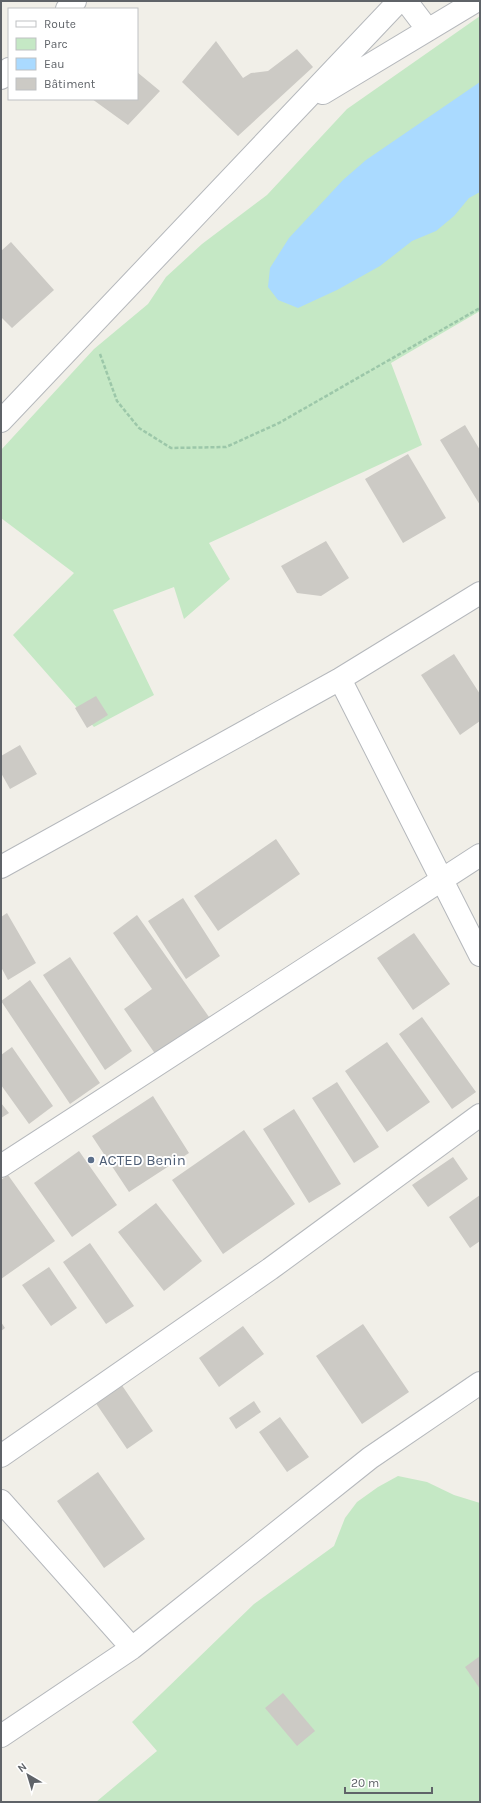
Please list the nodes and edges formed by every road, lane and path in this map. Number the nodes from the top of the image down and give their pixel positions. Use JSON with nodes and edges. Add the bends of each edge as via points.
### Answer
{"nodes":[{"id":1,"x":399,"y":1,"type":"edge"},
{"id":2,"x":406,"y":1,"type":"edge"},
{"id":3,"x":476,"y":1,"type":"edge"},
{"id":4,"x":428,"y":30,"type":"junction"},
{"id":5,"x":8,"y":70,"type":"edge"},
{"id":6,"x":1,"y":78,"type":"edge"},
{"id":7,"x":300,"y":106,"type":"junction"},
{"id":8,"x":480,"y":308,"type":"edge"},
{"id":9,"x":99,"y":353,"type":"dead end"},
{"id":10,"x":1,"y":421,"type":"edge"},
{"id":11,"x":480,"y":593,"type":"edge"},
{"id":12,"x":340,"y":679,"type":"junction"},
{"id":13,"x":480,"y":855,"type":"edge"},
{"id":14,"x":1,"y":868,"type":"edge"},
{"id":15,"x":442,"y":879,"type":"junction"},
{"id":16,"x":480,"y":955,"type":"edge"},
{"id":17,"x":480,"y":1115,"type":"edge"},
{"id":18,"x":1,"y":1166,"type":"edge"},
{"id":19,"x":480,"y":1383,"type":"edge"},
{"id":20,"x":1,"y":1456,"type":"edge"},
{"id":21,"x":1,"y":1501,"type":"edge"},
{"id":22,"x":132,"y":1648,"type":"junction"},
{"id":23,"x":1,"y":1736,"type":"edge"}],
"edges":[{"from":1,"to":7,"type":"street"},
{"from":2,"to":4,"type":"street"},
{"from":3,"to":4,"type":"street"},
{"from":4,"to":7,"type":"street"},
{"from":5,"to":6,"type":"street"},
{"from":7,"to":10,"type":"street"},
{"from":8,"to":9,"type":"path","via":[[279,423],[226,447],[171,448],[139,428],[117,401]]},
{"from":11,"to":12,"type":"street"},
{"from":12,"to":14,"type":"street"},
{"from":12,"to":15,"type":"street"},
{"from":13,"to":15,"type":"street"},
{"from":15,"to":16,"type":"street"},
{"from":15,"to":18,"type":"street"},
{"from":17,"to":20,"type":"street","via":[[270,1269]]},
{"from":19,"to":22,"type":"street","via":[[370,1458]]},
{"from":21,"to":22,"type":"street"},
{"from":22,"to":23,"type":"street"}]}
